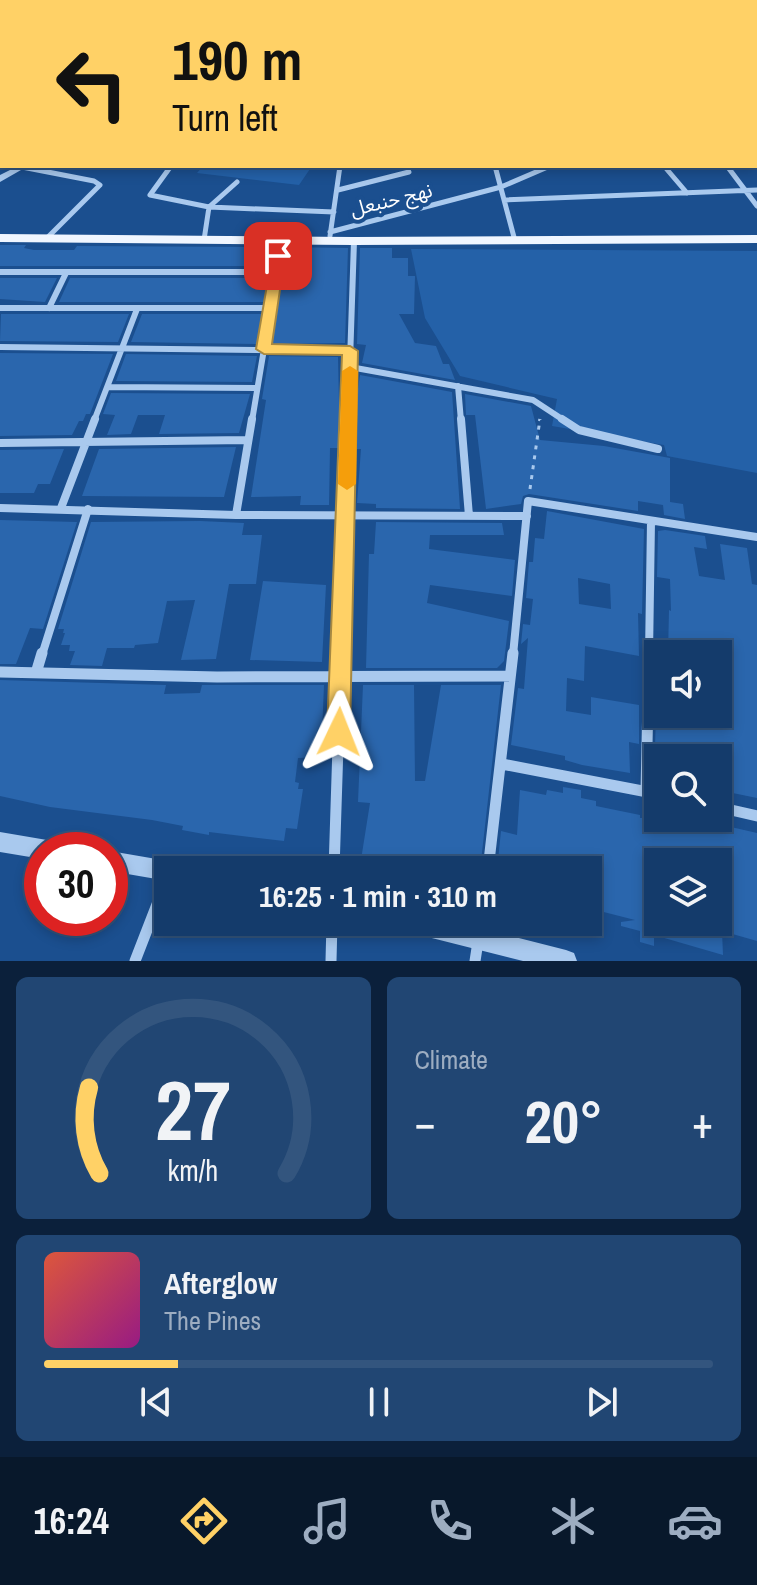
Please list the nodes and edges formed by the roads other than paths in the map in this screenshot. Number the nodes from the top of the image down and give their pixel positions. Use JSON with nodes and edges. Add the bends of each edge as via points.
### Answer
{"nodes":[{"id":1,"x":19,"y":168,"type":"edge"},
{"id":2,"x":32,"y":168,"type":"edge"},
{"id":3,"x":169,"y":168,"type":"edge"},
{"id":4,"x":340,"y":168,"type":"edge"},
{"id":5,"x":496,"y":168,"type":"edge"},
{"id":6,"x":545,"y":168,"type":"edge"},
{"id":7,"x":666,"y":168,"type":"edge"},
{"id":8,"x":728,"y":168,"type":"edge"},
{"id":9,"x":409,"y":172,"type":"dead end"},
{"id":10,"x":0,"y":179,"type":"edge"},
{"id":11,"x":237,"y":182,"type":"dead end"},
{"id":12,"x":501,"y":187,"type":"junction"},
{"id":13,"x":338,"y":190,"type":"junction"},
{"id":14,"x":757,"y":190,"type":"edge"},
{"id":15,"x":745,"y":191,"type":"junction"},
{"id":16,"x":687,"y":193,"type":"junction"},
{"id":17,"x":504,"y":200,"type":"junction"},
{"id":18,"x":757,"y":206,"type":"edge"},
{"id":19,"x":209,"y":207,"type":"junction"},
{"id":20,"x":334,"y":212,"type":"junction"},
{"id":21,"x":330,"y":236,"type":"junction"},
{"id":22,"x":0,"y":238,"type":"edge"},
{"id":23,"x":47,"y":238,"type":"junction"},
{"id":24,"x":757,"y":239,"type":"edge"},
{"id":25,"x":204,"y":240,"type":"junction"},
{"id":26,"x":282,"y":241,"type":"junction"},
{"id":27,"x":354,"y":241,"type":"junction"},
{"id":28,"x":515,"y":241,"type":"junction"},
{"id":29,"x":0,"y":272,"type":"edge"},
{"id":30,"x":275,"y":272,"type":"junction"},
{"id":31,"x":66,"y":273,"type":"junction"},
{"id":32,"x":0,"y":308,"type":"edge"},
{"id":33,"x":49,"y":308,"type":"junction"},
{"id":34,"x":269,"y":308,"type":"junction"},
{"id":35,"x":137,"y":309,"type":"junction"},
{"id":36,"x":0,"y":347,"type":"edge"},
{"id":37,"x":122,"y":348,"type":"junction"},
{"id":38,"x":264,"y":349,"type":"junction"},
{"id":39,"x":350,"y":351,"type":"junction"},
{"id":40,"x":350,"y":367,"type":"junction"},
{"id":41,"x":458,"y":386,"type":"junction"},
{"id":42,"x":108,"y":387,"type":"junction"},
{"id":43,"x":256,"y":388,"type":"junction"},
{"id":44,"x":248,"y":440,"type":"junction"},
{"id":45,"x":85,"y":442,"type":"junction"},
{"id":46,"x":0,"y":443,"type":"edge"},
{"id":47,"x":658,"y":449,"type":"dead end"},
{"id":48,"x":0,"y":508,"type":"edge"},
{"id":49,"x":61,"y":508,"type":"junction"},
{"id":50,"x":88,"y":509,"type":"junction"},
{"id":51,"x":236,"y":515,"type":"junction"},
{"id":52,"x":346,"y":516,"type":"junction"},
{"id":53,"x":469,"y":516,"type":"junction"},
{"id":54,"x":527,"y":516,"type":"junction"},
{"id":55,"x":651,"y":521,"type":"junction"},
{"id":56,"x":757,"y":538,"type":"edge"},
{"id":57,"x":0,"y":672,"type":"edge"},
{"id":58,"x":36,"y":673,"type":"junction"},
{"id":59,"x":340,"y":676,"type":"junction"},
{"id":60,"x":510,"y":676,"type":"junction"},
{"id":61,"x":652,"y":744,"type":"edge"},
{"id":62,"x":502,"y":764,"type":"junction"},
{"id":63,"x":644,"y":791,"type":"edge"},
{"id":64,"x":732,"y":810,"type":"edge"},
{"id":65,"x":757,"y":816,"type":"edge"},
{"id":66,"x":0,"y":842,"type":"edge"},
{"id":67,"x":24,"y":846,"type":"edge"},
{"id":68,"x":334,"y":856,"type":"edge"},
{"id":69,"x":490,"y":856,"type":"edge"},
{"id":70,"x":128,"y":865,"type":"edge"},
{"id":71,"x":154,"y":870,"type":"edge"},
{"id":72,"x":154,"y":910,"type":"edge"},
{"id":73,"x":332,"y":936,"type":"edge"},
{"id":74,"x":478,"y":941,"type":"edge"},
{"id":75,"x":135,"y":961,"type":"edge"},
{"id":76,"x":331,"y":961,"type":"edge"},
{"id":77,"x":566,"y":961,"type":"edge"}],
"edges":[{"from":1,"to":10,"type":"street"},
{"from":2,"to":23,"type":"street","via":[[100,185]]},
{"from":3,"to":19,"type":"street","via":[[149,194]]},
{"from":4,"to":13,"type":"street"},
{"from":5,"to":12,"type":"street"},
{"from":6,"to":12,"type":"street","name":"نهج حنبعل"},
{"from":7,"to":16,"type":"street"},
{"from":8,"to":15,"type":"street"},
{"from":9,"to":13,"type":"street"},
{"from":11,"to":19,"type":"street"},
{"from":12,"to":17,"type":"street"},
{"from":12,"to":21,"type":"street","name":"نهج حنبعل"},
{"from":13,"to":20,"type":"street"},
{"from":14,"to":15,"type":"street"},
{"from":15,"to":16,"type":"street"},
{"from":15,"to":18,"type":"street"},
{"from":16,"to":17,"type":"street"},
{"from":17,"to":28,"type":"street"},
{"from":19,"to":20,"type":"street"},
{"from":19,"to":25,"type":"street"},
{"from":20,"to":21,"type":"street"},
{"from":21,"to":26,"type":"main road"},
{"from":21,"to":27,"type":"main road"},
{"from":22,"to":23,"type":"main road"},
{"from":23,"to":25,"type":"main road"},
{"from":24,"to":28,"type":"main road"},
{"from":25,"to":26,"type":"main road"},
{"from":26,"to":30,"type":"street"},
{"from":27,"to":28,"type":"main road"},
{"from":27,"to":39,"type":"street"},
{"from":29,"to":31,"type":"street"},
{"from":30,"to":31,"type":"street"},
{"from":30,"to":34,"type":"street"},
{"from":31,"to":33,"type":"street"},
{"from":32,"to":33,"type":"street"},
{"from":33,"to":35,"type":"street"},
{"from":34,"to":35,"type":"street"},
{"from":34,"to":38,"type":"street"},
{"from":35,"to":37,"type":"street"},
{"from":36,"to":37,"type":"street"},
{"from":37,"to":38,"type":"street"},
{"from":37,"to":42,"type":"street"},
{"from":38,"to":39,"type":"street"},
{"from":38,"to":43,"type":"street"},
{"from":39,"to":40,"type":"street"},
{"from":40,"to":41,"type":"street"},
{"from":40,"to":52,"type":"street"},
{"from":41,"to":47,"type":"street","via":[[542,404],[579,430]]},
{"from":41,"to":53,"type":"street"},
{"from":42,"to":43,"type":"street"},
{"from":42,"to":45,"type":"street"},
{"from":43,"to":44,"type":"street"},
{"from":44,"to":45,"type":"street"},
{"from":44,"to":51,"type":"street"},
{"from":45,"to":46,"type":"street"},
{"from":45,"to":49,"type":"street"},
{"from":48,"to":49,"type":"street"},
{"from":49,"to":50,"type":"street"},
{"from":50,"to":51,"type":"street"},
{"from":50,"to":58,"type":"street"},
{"from":51,"to":52,"type":"street"},
{"from":52,"to":53,"type":"street"},
{"from":52,"to":59,"type":"street"},
{"from":53,"to":54,"type":"street"},
{"from":54,"to":55,"type":"street","via":[[528,501]]},
{"from":54,"to":60,"type":"street"},
{"from":55,"to":56,"type":"street"},
{"from":55,"to":61,"type":"street"},
{"from":57,"to":58,"type":"street"},
{"from":58,"to":59,"type":"street"},
{"from":59,"to":60,"type":"street"},
{"from":59,"to":68,"type":"street"},
{"from":60,"to":62,"type":"street"},
{"from":62,"to":63,"type":"street"},
{"from":62,"to":69,"type":"street"},
{"from":64,"to":65,"type":"street"},
{"from":66,"to":67,"type":"street"},
{"from":70,"to":71,"type":"street"},
{"from":72,"to":75,"type":"street"},
{"from":73,"to":76,"type":"street"},
{"from":74,"to":77,"type":"street"}]}
